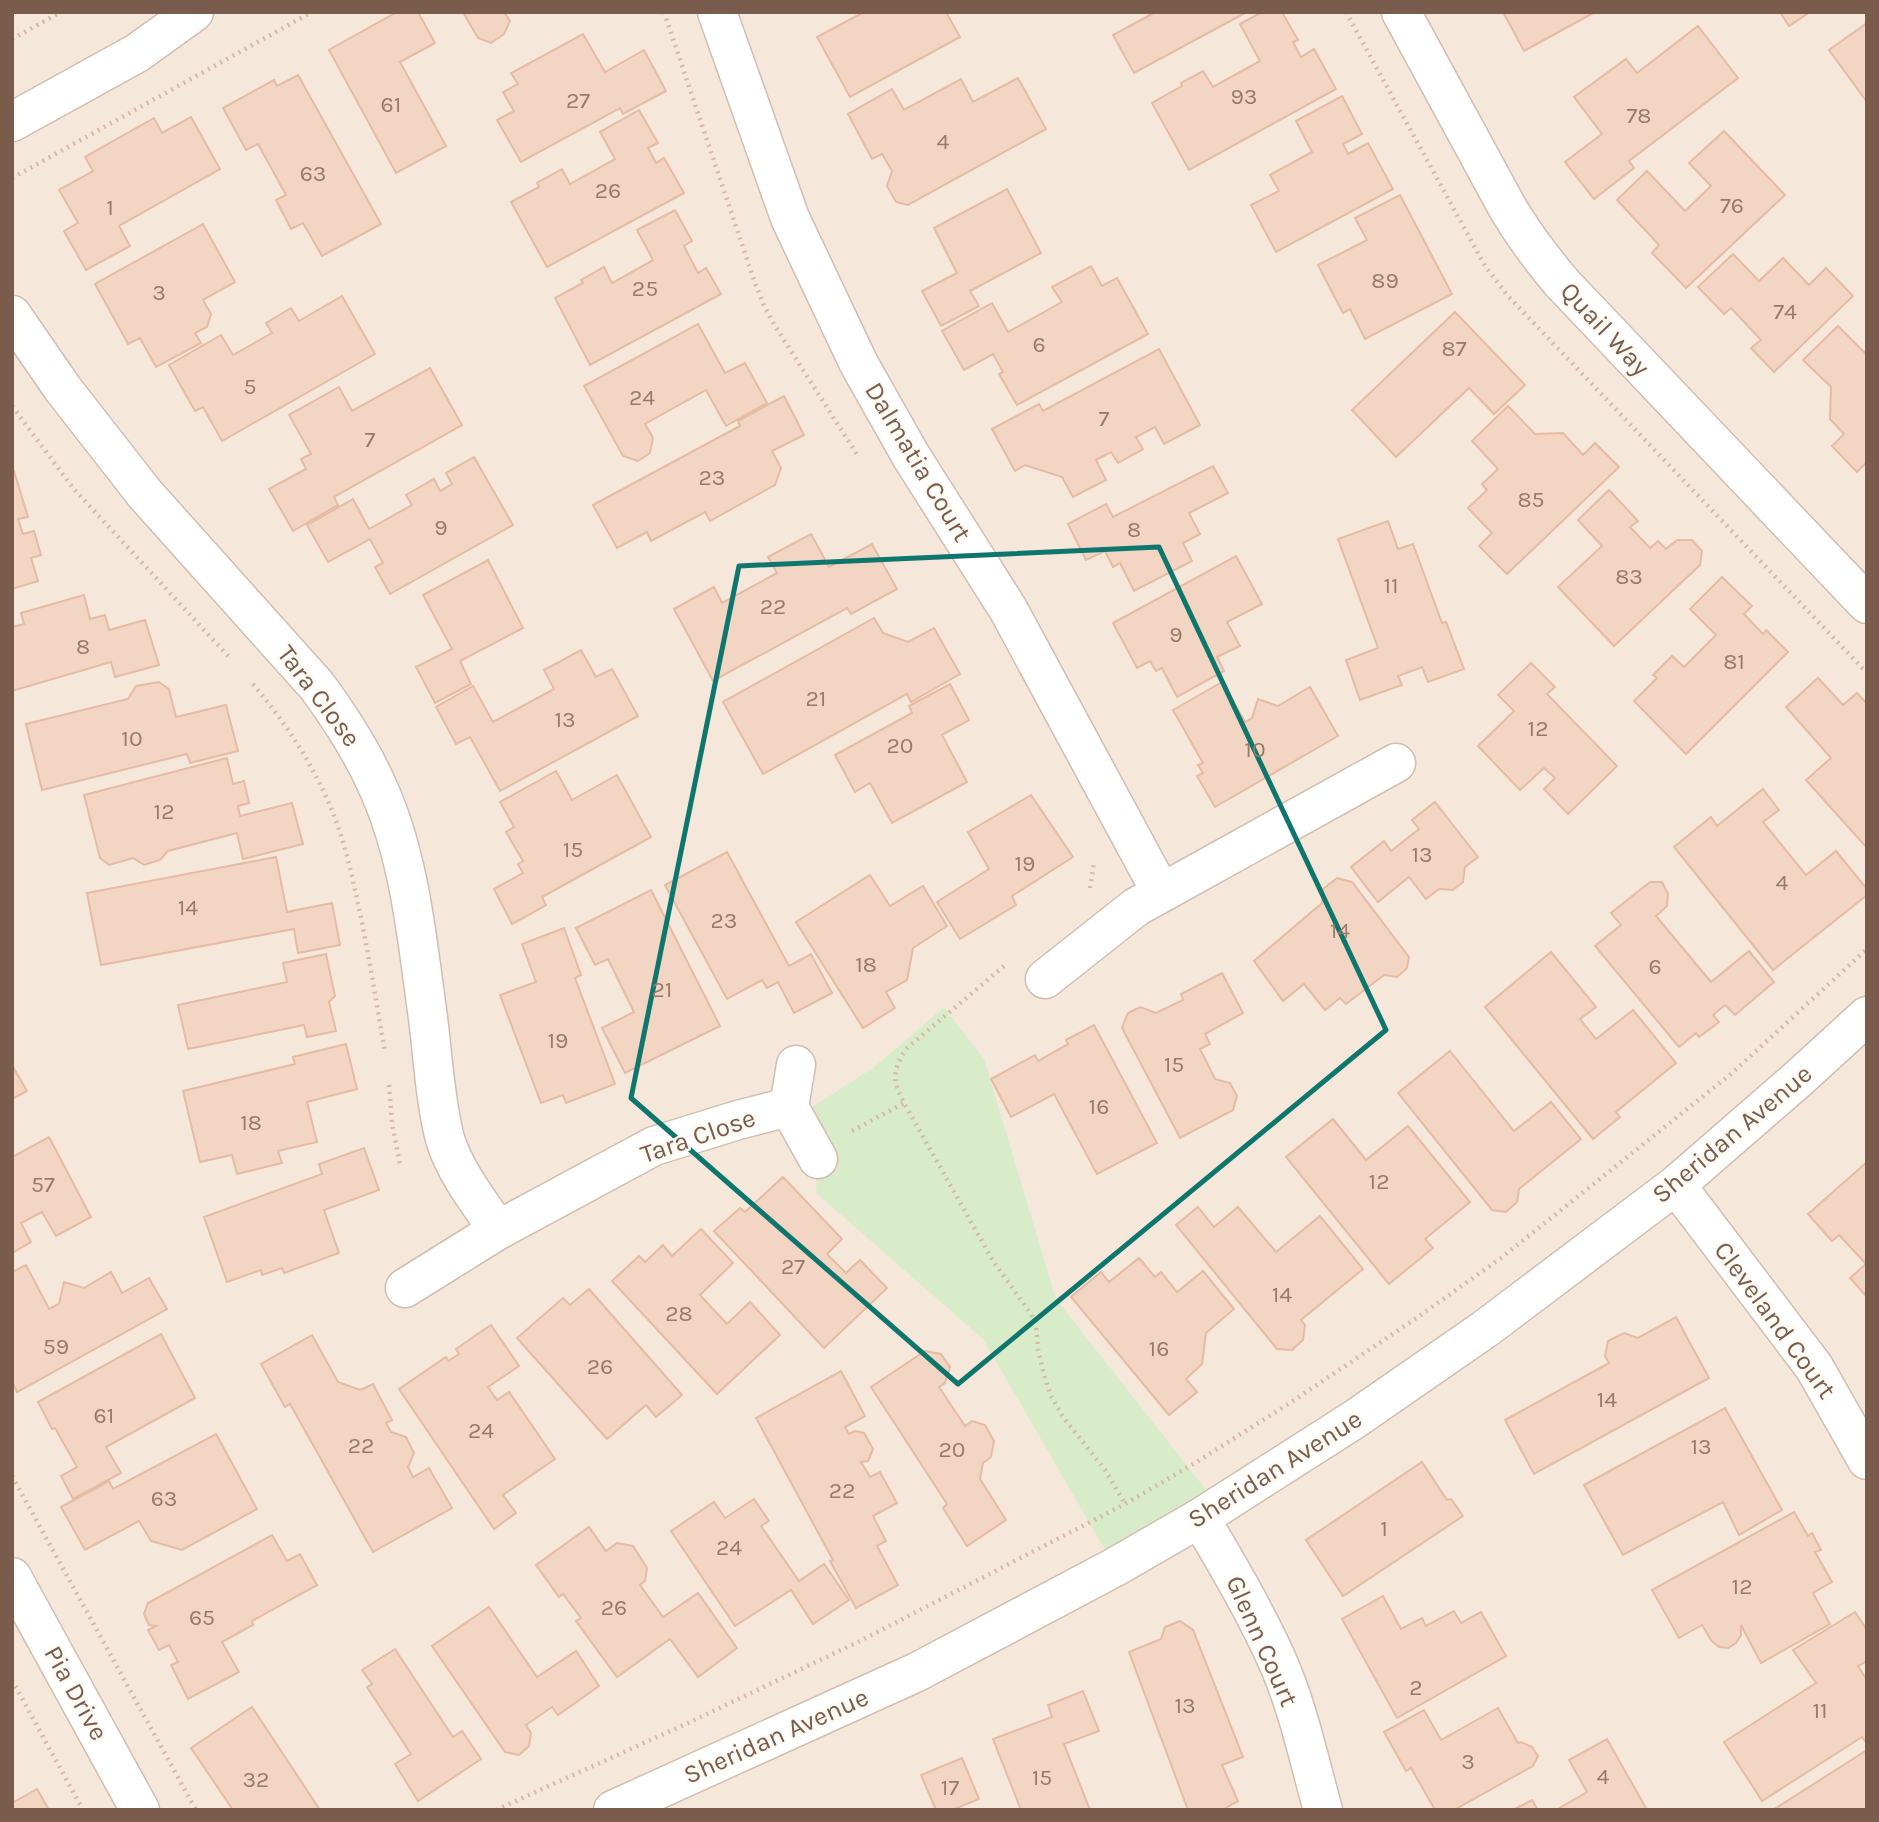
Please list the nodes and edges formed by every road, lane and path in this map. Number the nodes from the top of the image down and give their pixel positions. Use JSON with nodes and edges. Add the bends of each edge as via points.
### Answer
{"nodes":[{"id":1,"x":61,"y":12,"type":"edge"},
{"id":2,"x":194,"y":12,"type":"edge"},
{"id":3,"x":312,"y":12,"type":"edge"},
{"id":4,"x":664,"y":12,"type":"edge"},
{"id":5,"x":717,"y":12,"type":"edge"},
{"id":6,"x":1401,"y":12,"type":"edge"},
{"id":7,"x":12,"y":39,"type":"edge"},
{"id":8,"x":12,"y":122,"type":"edge"},
{"id":9,"x":12,"y":178,"type":"edge"},
{"id":10,"x":12,"y":315,"type":"edge"},
{"id":11,"x":12,"y":406,"type":"edge"},
{"id":12,"x":860,"y":460,"type":"dead end"},
{"id":13,"x":1867,"y":604,"type":"edge"},
{"id":14,"x":232,"y":660,"type":"dead end"},
{"id":15,"x":251,"y":681,"type":"dead end"},
{"id":16,"x":1396,"y":763,"type":"dead end"},
{"id":17,"x":1094,"y":862,"type":"dead end"},
{"id":18,"x":1088,"y":892,"type":"dead end"},
{"id":19,"x":1161,"y":892,"type":"junction"},
{"id":20,"x":1867,"y":949,"type":"edge"},
{"id":21,"x":1010,"y":961,"type":"dead end"},
{"id":22,"x":1045,"y":979,"type":"dead end"},
{"id":23,"x":1867,"y":1016,"type":"edge"},
{"id":24,"x":387,"y":1060,"type":"dead end"},
{"id":25,"x":796,"y":1065,"type":"dead end"},
{"id":26,"x":388,"y":1073,"type":"dead end"},
{"id":27,"x":904,"y":1103,"type":"junction"},
{"id":28,"x":789,"y":1107,"type":"junction"},
{"id":29,"x":816,"y":1154,"type":"joint"},
{"id":30,"x":400,"y":1164,"type":"dead end"},
{"id":31,"x":1676,"y":1185,"type":"junction"},
{"id":32,"x":498,"y":1230,"type":"junction"},
{"id":33,"x":405,"y":1288,"type":"dead end"},
{"id":34,"x":1867,"y":1460,"type":"edge"},
{"id":35,"x":12,"y":1476,"type":"edge"},
{"id":36,"x":1125,"y":1504,"type":"junction"},
{"id":37,"x":1200,"y":1518,"type":"junction"},
{"id":38,"x":12,"y":1577,"type":"edge"},
{"id":39,"x":12,"y":1680,"type":"edge"},
{"id":40,"x":656,"y":1801,"type":"edge"},
{"id":41,"x":83,"y":1810,"type":"edge"},
{"id":42,"x":140,"y":1810,"type":"edge"},
{"id":43,"x":195,"y":1810,"type":"edge"},
{"id":44,"x":496,"y":1810,"type":"edge"},
{"id":45,"x":613,"y":1810,"type":"edge"},
{"id":46,"x":1323,"y":1810,"type":"edge"}],
"edges":[{"from":1,"to":7,"type":"path"},
{"from":2,"to":8,"type":"street","via":[[137,53]]},
{"from":3,"to":9,"type":"path"},
{"from":4,"to":12,"type":"path","via":[[764,306]]},
{"from":5,"to":19,"type":"street","name":"Dalmatia Court","via":[[790,218],[859,364],[1008,609]]},
{"from":6,"to":13,"type":"street","name":"Quail Way","via":[[1506,205],[1543,260]]},
{"from":10,"to":32,"type":"street","name":"Tara Close","via":[[145,494],[317,686],[359,749],[388,814],[404,868],[445,1139]]},
{"from":11,"to":14,"type":"path","via":[[73,488]]},
{"from":15,"to":24,"type":"path","via":[[296,740],[329,802],[349,862]]},
{"from":16,"to":19,"type":"street"},
{"from":17,"to":18,"type":"path"},
{"from":19,"to":22,"type":"street","via":[[1136,906]]},
{"from":20,"to":36,"type":"path","via":[[1731,1074],[1501,1258],[1293,1401]]},
{"from":21,"to":27,"type":"path","via":[[906,1049],[894,1079]]},
{"from":23,"to":31,"type":"street","name":"Sheridan Avenue"},
{"from":25,"to":28,"type":"street","name":"Tara Close"},
{"from":26,"to":30,"type":"path"},
{"from":27,"to":29,"type":"path"},
{"from":27,"to":36,"type":"path","via":[[993,1261],[1031,1314],[1044,1375],[1057,1407]]},
{"from":28,"to":29,"type":"street","name":"Tara Close"},
{"from":28,"to":32,"type":"street","name":"Tara Close","via":[[654,1146]]},
{"from":31,"to":34,"type":"street","name":"Cleveland Court","via":[[1814,1367]]},
{"from":31,"to":37,"type":"street","name":"Sheridan Avenue","via":[[1485,1329]]},
{"from":32,"to":33,"type":"street","name":"Tara Close"},
{"from":35,"to":43,"type":"path"},
{"from":36,"to":44,"type":"path","via":[[858,1642]]},
{"from":37,"to":40,"type":"street","name":"Sheridan Avenue","via":[[917,1672]]},
{"from":37,"to":46,"type":"street","name":"Glenn Court","via":[[1277,1661]]},
{"from":38,"to":42,"type":"street","name":"Pia Drive"},
{"from":39,"to":41,"type":"path"},
{"from":40,"to":45,"type":"street","name":"Sheridan Avenue"}]}
